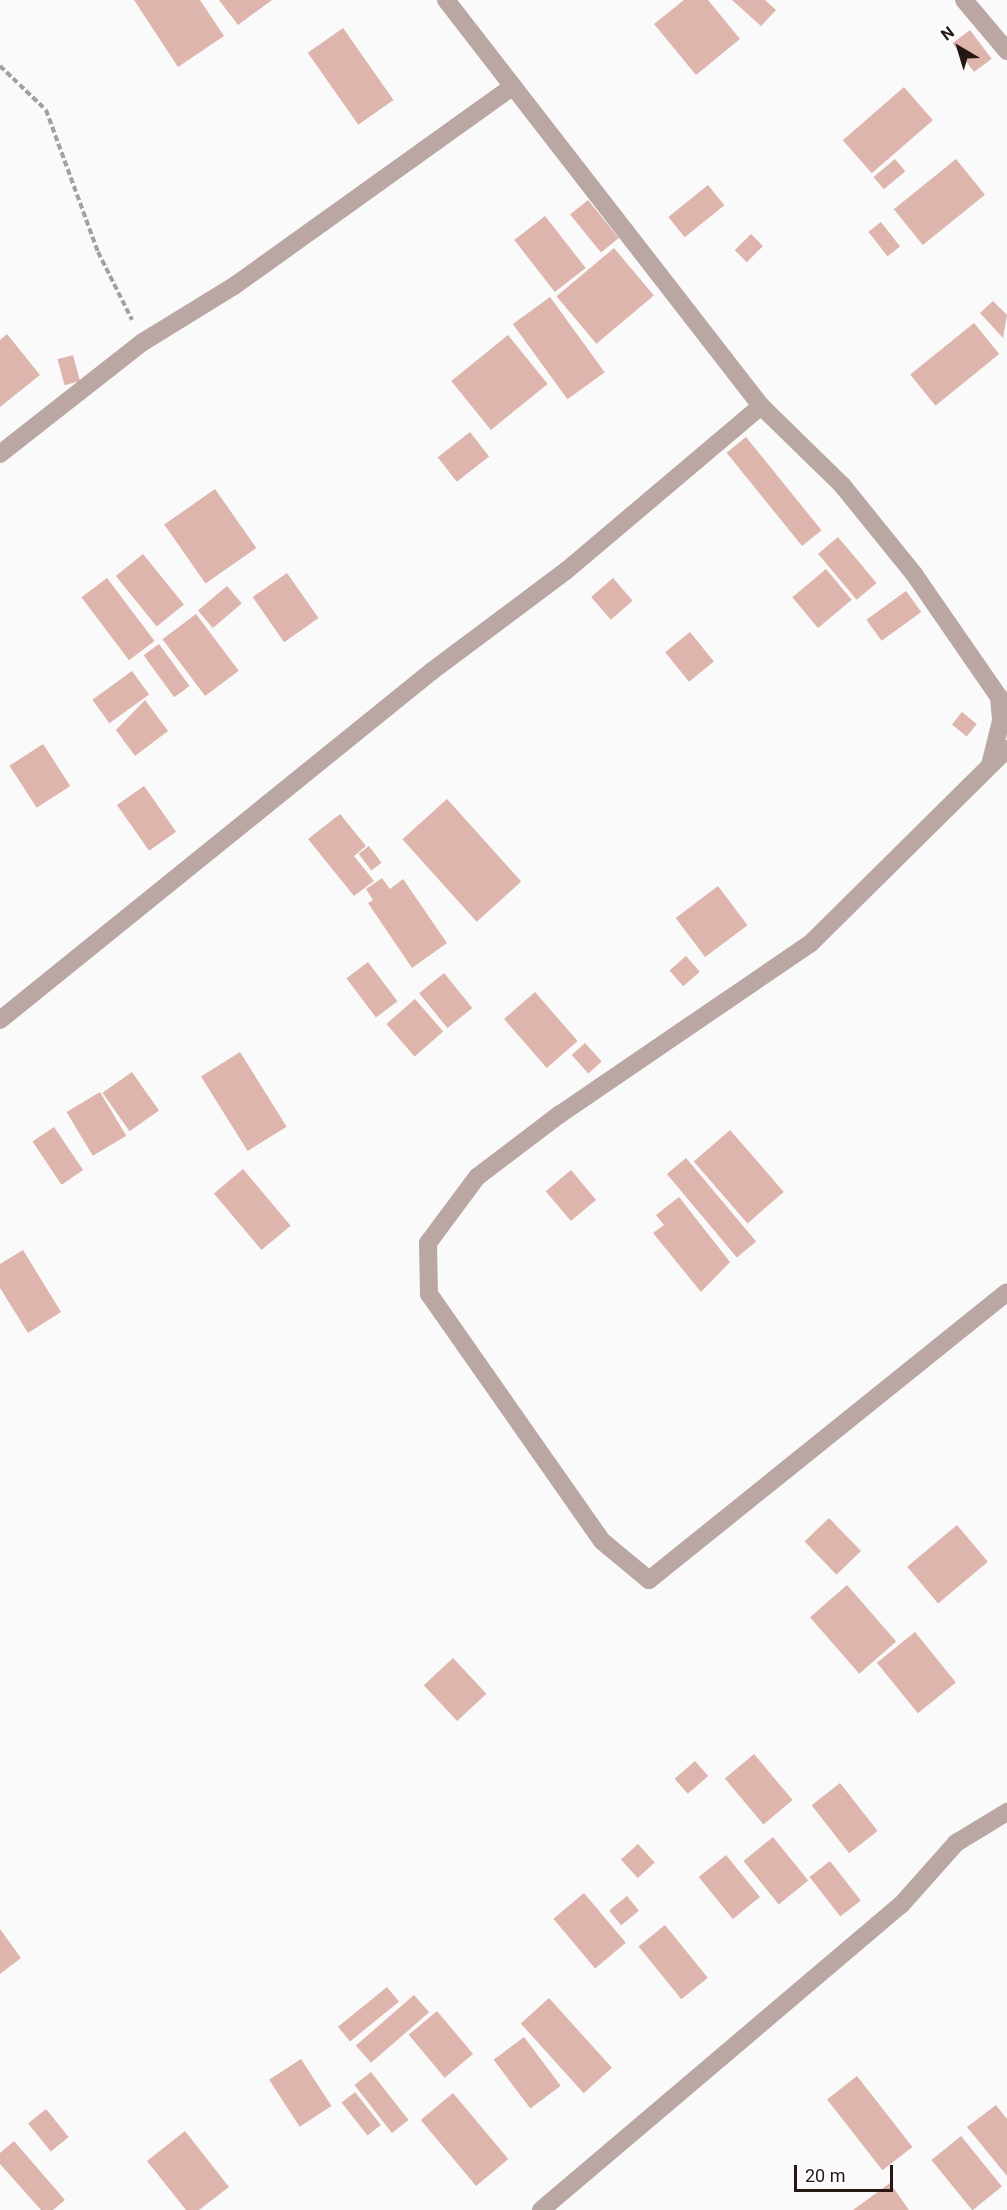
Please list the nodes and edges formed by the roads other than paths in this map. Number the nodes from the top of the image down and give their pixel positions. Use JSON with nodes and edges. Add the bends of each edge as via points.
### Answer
{"nodes":[{"id":1,"x":446,"y":0,"type":"edge"},
{"id":2,"x":964,"y":0,"type":"edge"},
{"id":3,"x":1007,"y":51,"type":"edge"},
{"id":4,"x":513,"y":86,"type":"junction"},
{"id":5,"x":761,"y":406,"type":"junction"},
{"id":6,"x":0,"y":454,"type":"edge"},
{"id":7,"x":1007,"y":749,"type":"edge"},
{"id":8,"x":990,"y":765,"type":"junction"},
{"id":9,"x":0,"y":1020,"type":"edge"},
{"id":10,"x":1007,"y":1292,"type":"edge"},
{"id":11,"x":1007,"y":1812,"type":"edge"},
{"id":12,"x":541,"y":2210,"type":"edge"}],
"edges":[{"from":1,"to":4,"type":"street"},
{"from":2,"to":3,"type":"street"},
{"from":4,"to":5,"type":"street"},
{"from":4,"to":6,"type":"street","via":[[234,286],[143,342]]},
{"from":5,"to":8,"type":"street","via":[[842,485],[914,574],[999,697],[1001,721]]},
{"from":5,"to":9,"type":"street","via":[[567,570],[432,671]]},
{"from":7,"to":8,"type":"street"},
{"from":8,"to":10,"type":"street","via":[[811,943],[560,1114],[477,1177],[428,1244],[429,1294],[602,1541],[649,1580]]},
{"from":11,"to":12,"type":"street","via":[[956,1843],[901,1905]]}]}
